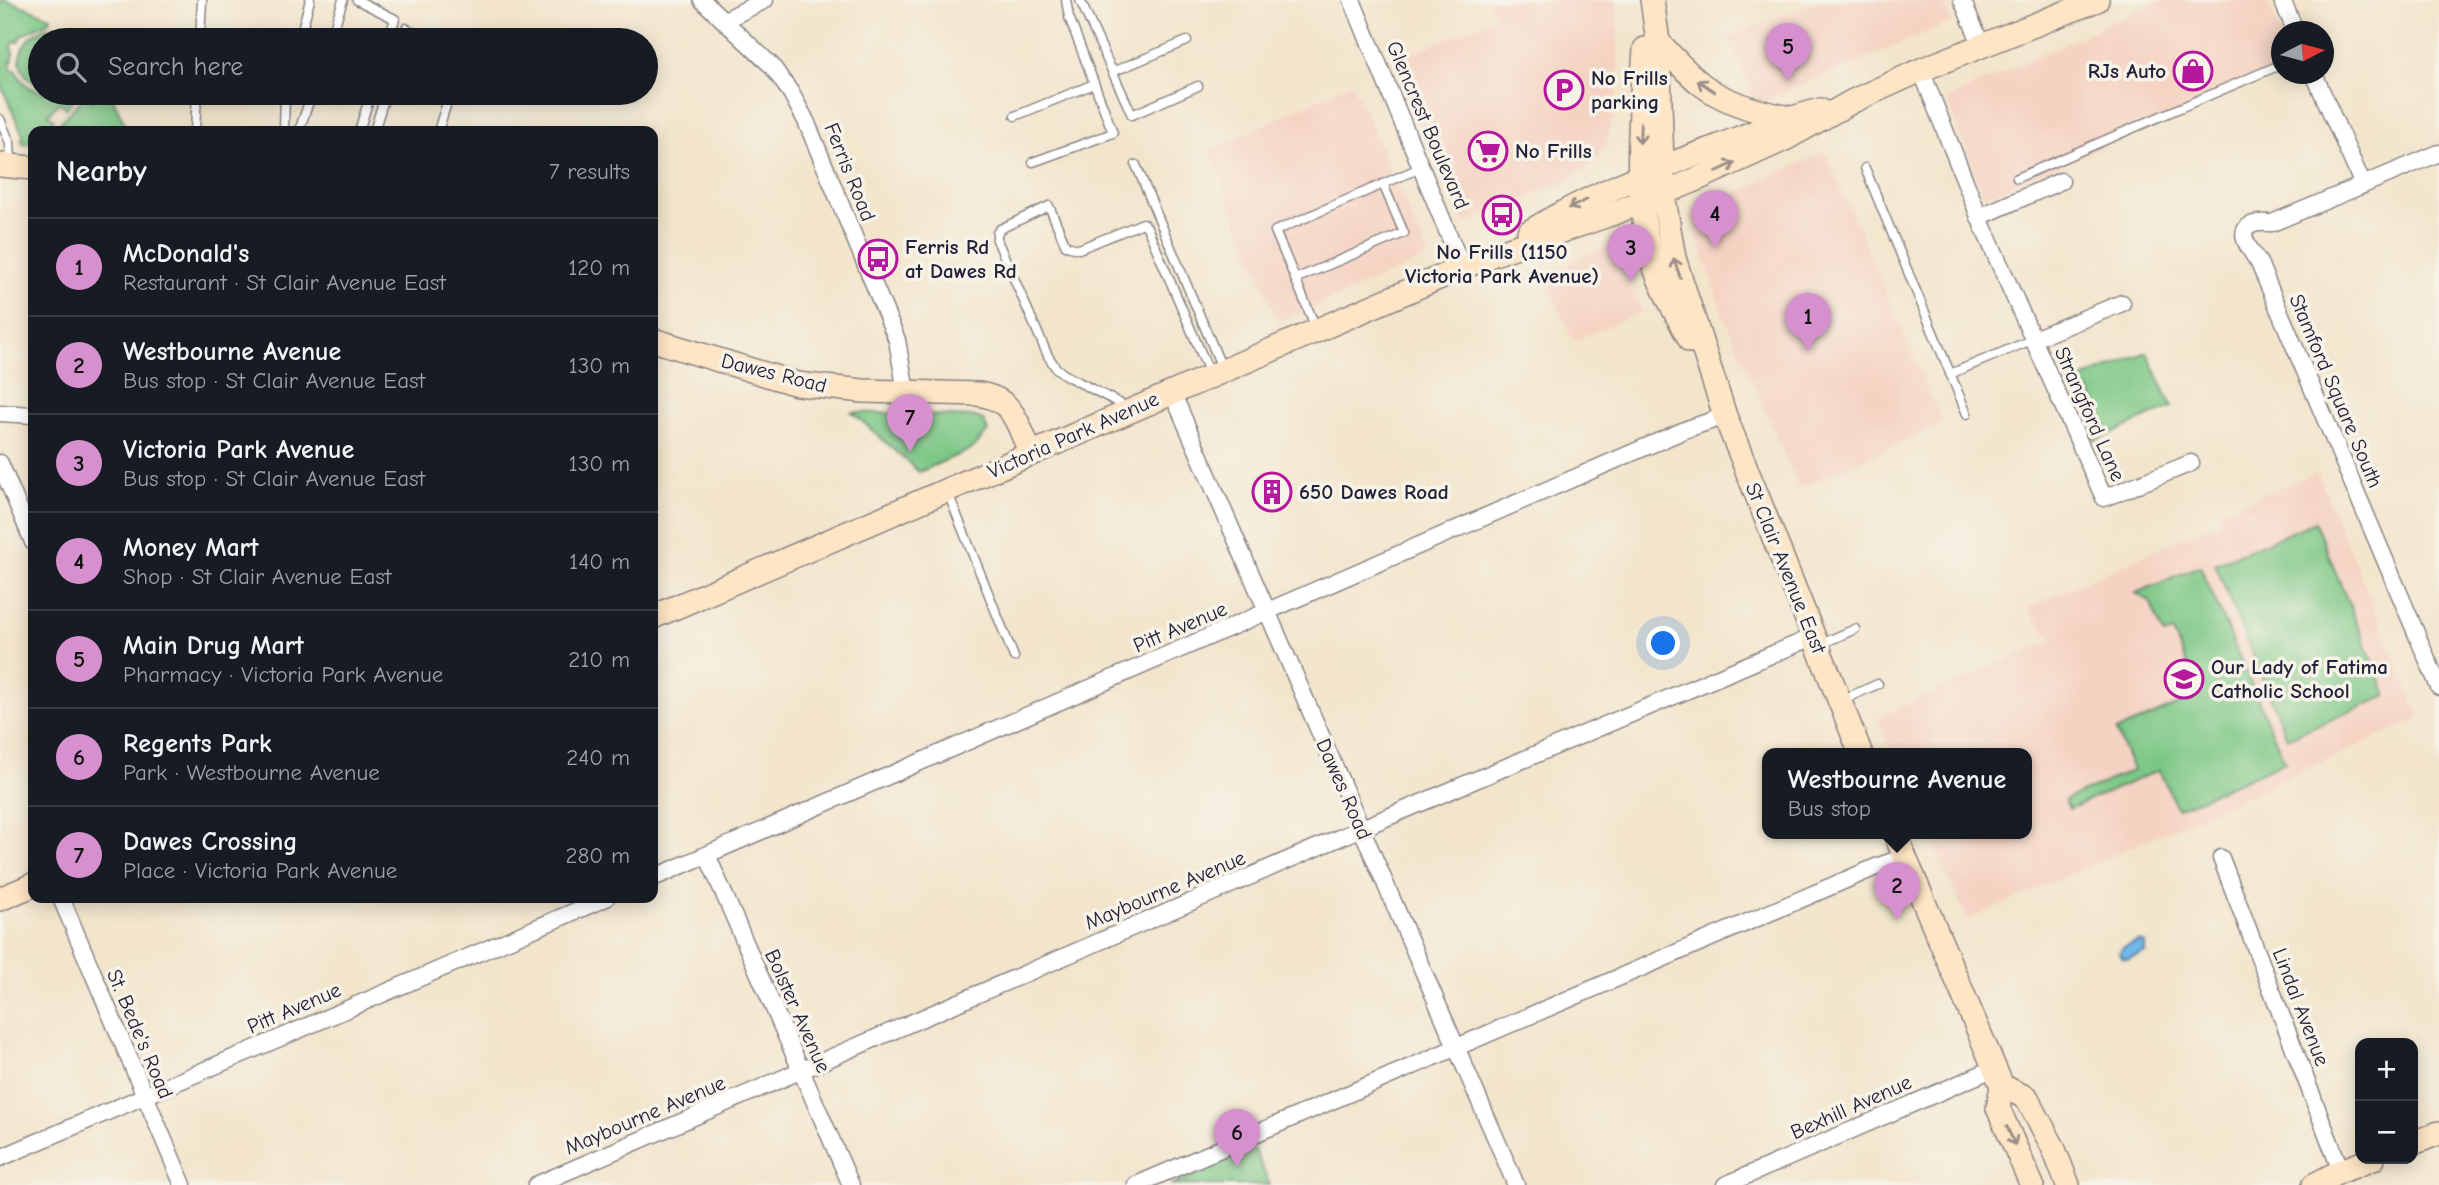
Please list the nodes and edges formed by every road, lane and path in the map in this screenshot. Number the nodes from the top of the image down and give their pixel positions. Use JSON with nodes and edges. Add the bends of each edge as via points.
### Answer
{"nodes":[{"id":1,"x":202,"y":0,"type":"edge"},
{"id":2,"x":310,"y":0,"type":"edge"},
{"id":3,"x":343,"y":0,"type":"edge"},
{"id":4,"x":357,"y":0,"type":"edge"},
{"id":5,"x":702,"y":0,"type":"edge"},
{"id":6,"x":765,"y":0,"type":"edge"},
{"id":7,"x":1066,"y":0,"type":"edge"},
{"id":8,"x":1080,"y":0,"type":"edge"},
{"id":9,"x":1352,"y":0,"type":"edge"},
{"id":10,"x":1962,"y":0,"type":"edge"},
{"id":11,"x":2097,"y":0,"type":"edge"},
{"id":12,"x":2282,"y":0,"type":"edge"},
{"id":13,"x":1653,"y":9,"type":"edge"},
{"id":14,"x":725,"y":20,"type":"junction"},
{"id":15,"x":2291,"y":21,"type":"edge"},
{"id":16,"x":201,"y":28,"type":"edge"},
{"id":17,"x":302,"y":28,"type":"edge"},
{"id":18,"x":334,"y":28,"type":"edge"},
{"id":19,"x":392,"y":28,"type":"edge"},
{"id":20,"x":1187,"y":41,"type":"dead end"},
{"id":21,"x":1658,"y":42,"type":"junction"},
{"id":22,"x":1982,"y":46,"type":"junction"},
{"id":23,"x":2271,"y":68,"type":"edge"},
{"id":24,"x":1921,"y":70,"type":"junction"},
{"id":25,"x":1111,"y":72,"type":"junction"},
{"id":26,"x":1094,"y":84,"type":"junction"},
{"id":27,"x":2318,"y":84,"type":"edge"},
{"id":28,"x":1198,"y":86,"type":"dead end"},
{"id":29,"x":1853,"y":101,"type":"junction"},
{"id":30,"x":196,"y":105,"type":"edge"},
{"id":31,"x":285,"y":105,"type":"edge"},
{"id":32,"x":308,"y":105,"type":"edge"},
{"id":33,"x":367,"y":105,"type":"edge"},
{"id":34,"x":382,"y":105,"type":"edge"},
{"id":35,"x":446,"y":105,"type":"edge"},
{"id":36,"x":1015,"y":116,"type":"dead end"},
{"id":37,"x":1791,"y":118,"type":"junction"},
{"id":38,"x":0,"y":119,"type":"edge"},
{"id":39,"x":195,"y":126,"type":"edge"},
{"id":40,"x":284,"y":126,"type":"edge"},
{"id":41,"x":301,"y":126,"type":"edge"},
{"id":42,"x":361,"y":126,"type":"edge"},
{"id":43,"x":376,"y":126,"type":"edge"},
{"id":44,"x":440,"y":126,"type":"edge"},
{"id":45,"x":2439,"y":153,"type":"edge"},
{"id":46,"x":1033,"y":162,"type":"dead end"},
{"id":47,"x":1136,"y":164,"type":"dead end"},
{"id":48,"x":15,"y":166,"type":"edge"},
{"id":49,"x":1422,"y":167,"type":"junction"},
{"id":50,"x":1661,"y":167,"type":"junction"},
{"id":51,"x":1865,"y":168,"type":"dead end"},
{"id":52,"x":1640,"y":175,"type":"junction"},
{"id":53,"x":2017,"y":178,"type":"dead end"},
{"id":54,"x":2061,"y":181,"type":"dead end"},
{"id":55,"x":1383,"y":184,"type":"junction"},
{"id":56,"x":2363,"y":186,"type":"junction"},
{"id":57,"x":1663,"y":194,"type":"junction"},
{"id":58,"x":1641,"y":203,"type":"junction"},
{"id":59,"x":1979,"y":217,"type":"junction"},
{"id":60,"x":1494,"y":254,"type":"junction"},
{"id":61,"x":1462,"y":267,"type":"junction"},
{"id":62,"x":1295,"y":279,"type":"junction"},
{"id":63,"x":2122,"y":303,"type":"dead end"},
{"id":64,"x":1317,"y":330,"type":"junction"},
{"id":65,"x":2034,"y":340,"type":"junction"},
{"id":66,"x":658,"y":342,"type":"edge"},
{"id":67,"x":1217,"y":373,"type":"junction"},
{"id":68,"x":1950,"y":374,"type":"junction"},
{"id":69,"x":1713,"y":380,"type":"junction"},
{"id":70,"x":906,"y":392,"type":"junction"},
{"id":71,"x":1172,"y":392,"type":"junction"},
{"id":72,"x":1133,"y":410,"type":"junction"},
{"id":73,"x":0,"y":414,"type":"edge"},
{"id":74,"x":1967,"y":414,"type":"dead end"},
{"id":75,"x":28,"y":415,"type":"edge"},
{"id":76,"x":1725,"y":416,"type":"junction"},
{"id":77,"x":1031,"y":454,"type":"junction"},
{"id":78,"x":0,"y":463,"type":"edge"},
{"id":79,"x":2191,"y":463,"type":"dead end"},
{"id":80,"x":947,"y":491,"type":"junction"},
{"id":81,"x":28,"y":530,"type":"edge"},
{"id":82,"x":1266,"y":613,"type":"junction"},
{"id":83,"x":658,"y":615,"type":"edge"},
{"id":84,"x":1855,"y":629,"type":"dead end"},
{"id":85,"x":1815,"y":641,"type":"junction"},
{"id":86,"x":1014,"y":657,"type":"dead end"},
{"id":87,"x":1878,"y":684,"type":"dead end"},
{"id":88,"x":2439,"y":687,"type":"edge"},
{"id":89,"x":1840,"y":701,"type":"junction"},
{"id":90,"x":1859,"y":748,"type":"edge"},
{"id":91,"x":1362,"y":828,"type":"junction"},
{"id":92,"x":1897,"y":839,"type":"edge"},
{"id":93,"x":707,"y":855,"type":"junction"},
{"id":94,"x":1905,"y":857,"type":"junction"},
{"id":95,"x":2221,"y":858,"type":"dead end"},
{"id":96,"x":658,"y":876,"type":"edge"},
{"id":97,"x":28,"y":887,"type":"edge"},
{"id":98,"x":0,"y":899,"type":"edge"},
{"id":99,"x":63,"y":903,"type":"edge"},
{"id":100,"x":594,"y":903,"type":"edge"},
{"id":101,"x":1455,"y":1047,"type":"junction"},
{"id":102,"x":801,"y":1071,"type":"junction"},
{"id":103,"x":1998,"y":1077,"type":"junction"},
{"id":104,"x":144,"y":1096,"type":"junction"},
{"id":105,"x":2439,"y":1133,"type":"edge"},
{"id":106,"x":2418,"y":1141,"type":"edge"},
{"id":107,"x":0,"y":1158,"type":"edge"},
{"id":108,"x":2360,"y":1164,"type":"edge"},
{"id":109,"x":2341,"y":1171,"type":"junction"},
{"id":110,"x":183,"y":1185,"type":"edge"},
{"id":111,"x":536,"y":1185,"type":"edge"},
{"id":112,"x":851,"y":1185,"type":"edge"},
{"id":113,"x":1136,"y":1185,"type":"edge"},
{"id":114,"x":1516,"y":1185,"type":"edge"},
{"id":115,"x":1725,"y":1185,"type":"edge"},
{"id":116,"x":2032,"y":1185,"type":"edge"},
{"id":117,"x":2068,"y":1185,"type":"edge"},
{"id":118,"x":2314,"y":1185,"type":"edge"}],
"edges":[{"from":1,"to":16,"type":"lane"},
{"from":2,"to":17,"type":"lane"},
{"from":3,"to":18,"type":"lane"},
{"from":4,"to":19,"type":"lane","via":[[395,19]]},
{"from":5,"to":14,"type":"street","name":"Ferris Road"},
{"from":6,"to":14,"type":"street"},
{"from":7,"to":26,"type":"lane"},
{"from":8,"to":25,"type":"lane"},
{"from":9,"to":49,"type":"street","name":"Glencrest Boulevard"},
{"from":10,"to":22,"type":"street"},
{"from":11,"to":22,"type":"main road","name":"Victoria Park Avenue"},
{"from":12,"to":15,"type":"street"},
{"from":13,"to":21,"type":"main road","name":"St Clair Avenue East"},
{"from":13,"to":52,"type":"main road","name":"St Clair Avenue East","one_way":true,"via":[[1646,34]]},
{"from":14,"to":70,"type":"street","name":"Ferris Road","via":[[772,66],[806,121],[897,340]]},
{"from":20,"to":25,"type":"lane"},
{"from":37,"to":21,"type":"main road","one_way":true,"via":[[1766,113],[1703,86]]},
{"from":21,"to":50,"type":"main road","name":"St Clair Avenue East"},
{"from":22,"to":24,"type":"main road","name":"Victoria Park Avenue"},
{"from":23,"to":53,"type":"lane"},
{"from":24,"to":29,"type":"main road","name":"Victoria Park Avenue"},
{"from":24,"to":59,"type":"street","name":"Strangford Lane"},
{"from":25,"to":28,"type":"lane","via":[[1132,115]]},
{"from":26,"to":36,"type":"lane"},
{"from":26,"to":46,"type":"lane","via":[[1113,133]]},
{"from":27,"to":56,"type":"street"},
{"from":29,"to":37,"type":"main road","name":"Victoria Park Avenue"},
{"from":57,"to":29,"type":"main road","name":"Victoria Park Avenue","one_way":true,"via":[[1787,138]]},
{"from":30,"to":39,"type":"lane"},
{"from":31,"to":40,"type":"lane"},
{"from":32,"to":41,"type":"lane"},
{"from":33,"to":42,"type":"lane"},
{"from":34,"to":43,"type":"lane"},
{"from":35,"to":44,"type":"lane"},
{"from":37,"to":50,"type":"main road","name":"Victoria Park Avenue"},
{"from":38,"to":48,"type":"lane"},
{"from":45,"to":56,"type":"street"},
{"from":47,"to":67,"type":"lane"},
{"from":49,"to":55,"type":"lane"},
{"from":49,"to":61,"type":"street","name":"Glencrest Boulevard"},
{"from":50,"to":52,"type":"main road","name":"Victoria Park Avenue"},
{"from":50,"to":57,"type":"main road","name":"St Clair Avenue East"},
{"from":51,"to":68,"type":"lane"},
{"from":52,"to":58,"type":"main road","name":"St Clair Avenue East"},
{"from":52,"to":60,"type":"main road","name":"Victoria Park Avenue","one_way":true,"via":[[1562,212]]},
{"from":54,"to":59,"type":"street"},
{"from":55,"to":62,"type":"lane","via":[[1275,231]]},
{"from":55,"to":62,"type":"lane","via":[[1405,233]]},
{"from":56,"to":88,"type":"street","name":"Stamford Square South","via":[[2272,223],[2253,224],[2244,241],[2259,263]]},
{"from":57,"to":58,"type":"main road","name":"Victoria Park Avenue"},
{"from":69,"to":57,"type":"main road","name":"St Clair Avenue East","one_way":true,"via":[[1674,257]]},
{"from":58,"to":60,"type":"main road","name":"Victoria Park Avenue"},
{"from":58,"to":69,"type":"main road","name":"St Clair Avenue East","via":[[1656,270]]},
{"from":59,"to":65,"type":"street","name":"Strangford Lane"},
{"from":60,"to":61,"type":"main road","name":"Victoria Park Avenue"},
{"from":61,"to":64,"type":"main road","name":"Victoria Park Avenue"},
{"from":62,"to":64,"type":"lane"},
{"from":63,"to":65,"type":"street","name":"Strangford Lane"},
{"from":64,"to":67,"type":"main road","name":"Victoria Park Avenue"},
{"from":65,"to":68,"type":"lane"},
{"from":65,"to":79,"type":"street","name":"Strangford Lane","via":[[2104,498]]},
{"from":66,"to":70,"type":"main road","name":"Dawes Road","via":[[797,384]]},
{"from":67,"to":71,"type":"main road","name":"Victoria Park Avenue"},
{"from":67,"to":72,"type":"lane","via":[[1143,223],[1079,248],[1066,246],[1049,206],[1000,229],[997,240],[1056,368]]},
{"from":68,"to":74,"type":"lane"},
{"from":69,"to":76,"type":"main road","name":"St Clair Avenue East"},
{"from":70,"to":77,"type":"main road","name":"Dawes Road","via":[[978,394],[1001,400],[1014,414]]},
{"from":71,"to":72,"type":"main road","name":"Victoria Park Avenue"},
{"from":71,"to":82,"type":"street","name":"Dawes Road"},
{"from":72,"to":77,"type":"main road","name":"Victoria Park Avenue"},
{"from":73,"to":75,"type":"street"},
{"from":76,"to":82,"type":"street","name":"Pitt Avenue"},
{"from":76,"to":85,"type":"main road","name":"St Clair Avenue East"},
{"from":77,"to":80,"type":"main road","name":"Victoria Park Avenue"},
{"from":78,"to":81,"type":"street"},
{"from":80,"to":83,"type":"main road","name":"Victoria Park Avenue"},
{"from":80,"to":86,"type":"lane"},
{"from":82,"to":91,"type":"street","name":"Dawes Road"},
{"from":82,"to":93,"type":"street","name":"Pitt Avenue"},
{"from":84,"to":85,"type":"lane"},
{"from":85,"to":89,"type":"main road","name":"St Clair Avenue East"},
{"from":85,"to":91,"type":"street","name":"Maybourne Avenue"},
{"from":87,"to":89,"type":"lane"},
{"from":89,"to":90,"type":"main road","name":"St Clair Avenue East"},
{"from":91,"to":101,"type":"street","name":"Dawes Road"},
{"from":91,"to":102,"type":"street","name":"Maybourne Avenue"},
{"from":92,"to":94,"type":"main road"},
{"from":93,"to":96,"type":"street","name":"Pitt Avenue"},
{"from":93,"to":102,"type":"street","name":"Bolster Avenue"},
{"from":94,"to":101,"type":"street"},
{"from":94,"to":103,"type":"main road"},
{"from":95,"to":109,"type":"street","name":"Lindal Avenue"},
{"from":97,"to":98,"type":"main road"},
{"from":99,"to":104,"type":"street","name":"St. Bede's Road"},
{"from":100,"to":104,"type":"street","name":"Pitt Avenue"},
{"from":101,"to":113,"type":"street"},
{"from":101,"to":114,"type":"street","name":"Dawes Road"},
{"from":102,"to":111,"type":"street","name":"Maybourne Avenue"},
{"from":102,"to":112,"type":"street","name":"Bolster Avenue"},
{"from":103,"to":115,"type":"street","name":"Bexhill Avenue"},
{"from":103,"to":116,"type":"main road","one_way":true,"via":[[1998,1108]]},
{"from":103,"to":117,"type":"main road","via":[[2027,1098]]},
{"from":104,"to":107,"type":"street","name":"Pitt Avenue"},
{"from":104,"to":110,"type":"street","name":"St. Bede's Road"},
{"from":105,"to":106,"type":"main road"},
{"from":108,"to":109,"type":"main road"},
{"from":109,"to":118,"type":"main road"}]}
